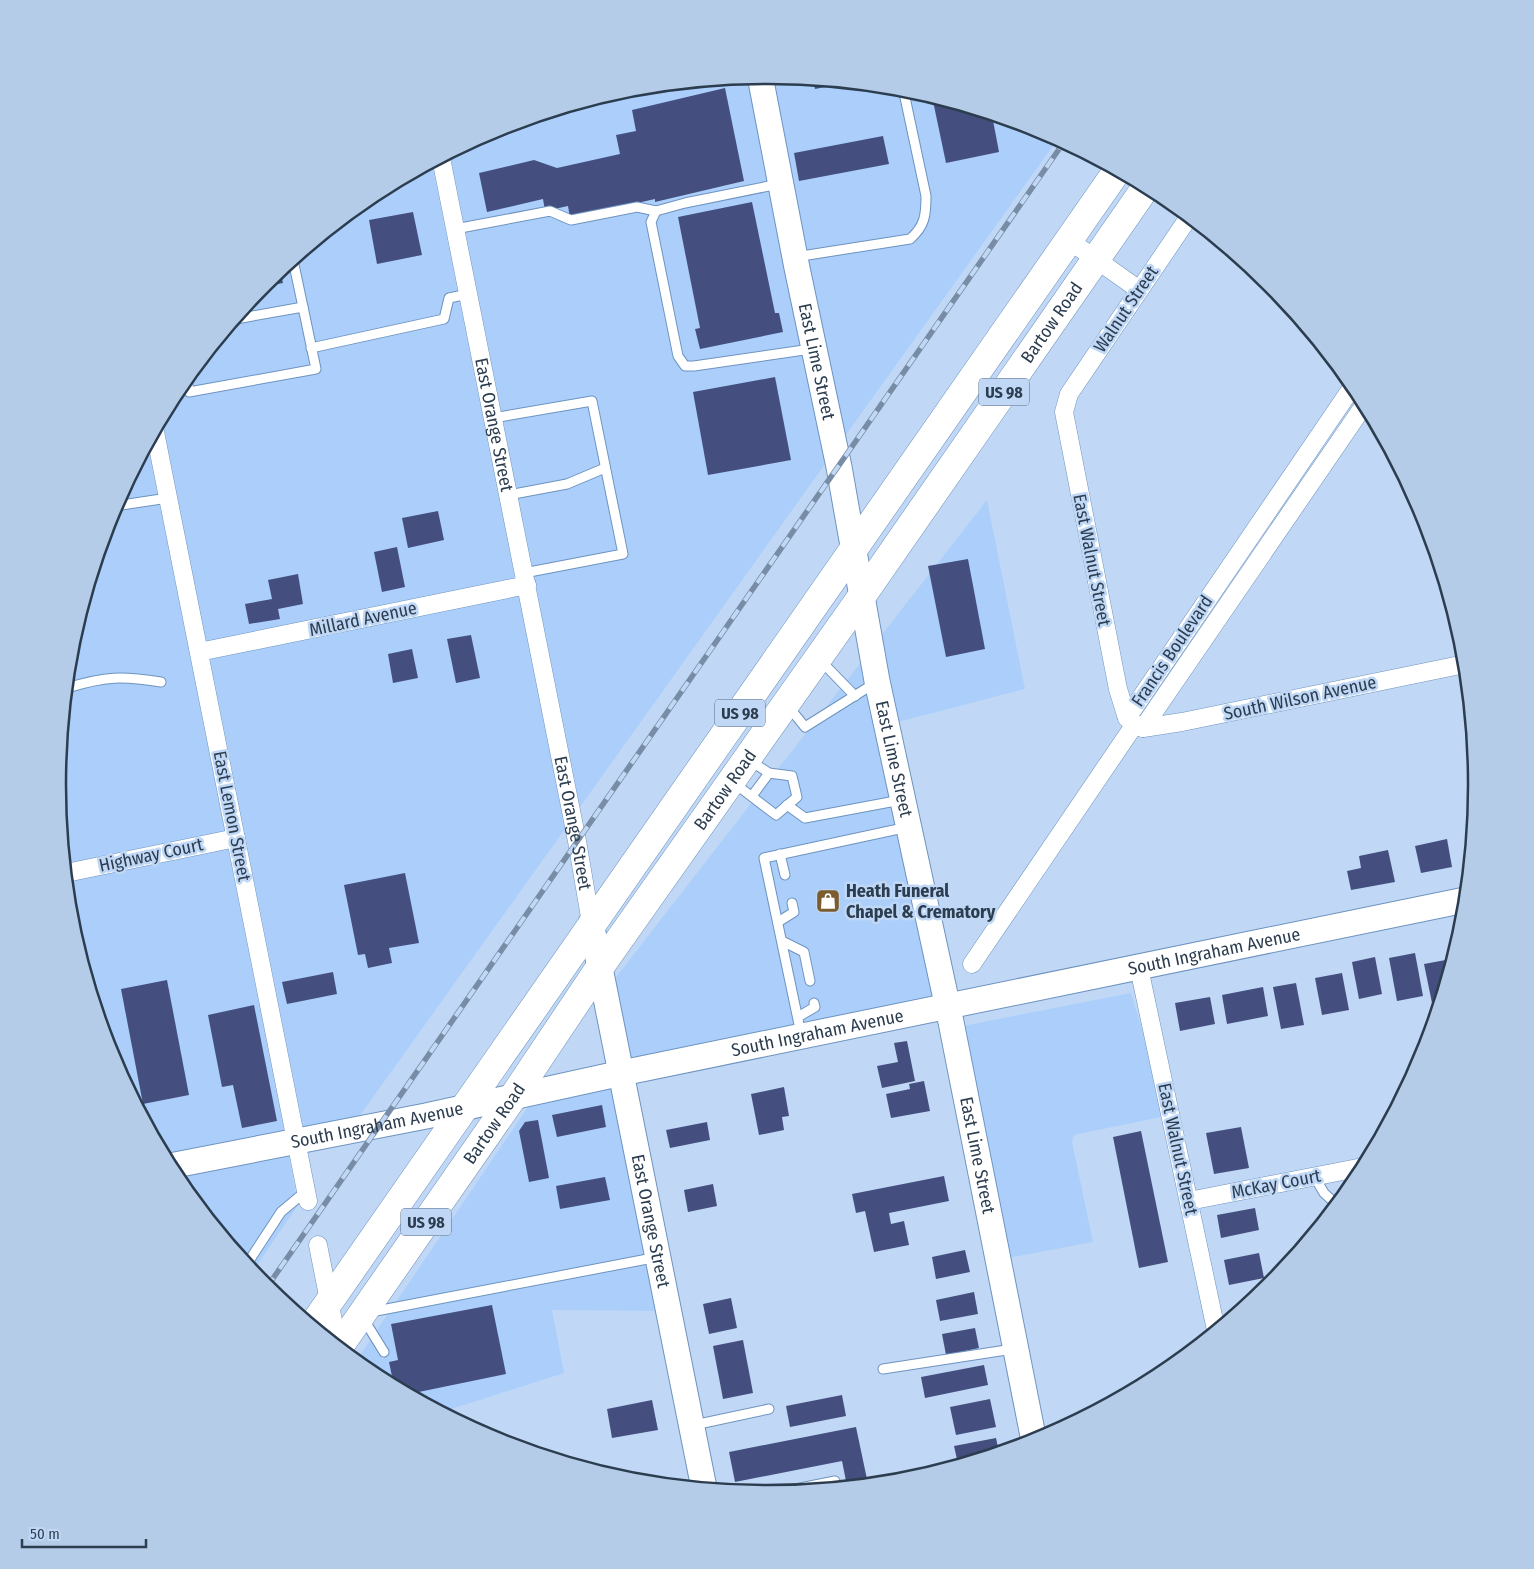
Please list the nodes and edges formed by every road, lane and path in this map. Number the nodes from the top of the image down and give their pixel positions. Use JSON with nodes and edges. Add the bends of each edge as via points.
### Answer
{"nodes":[{"id":1,"x":762,"y":84,"type":"edge"},
{"id":2,"x":905,"y":97,"type":"edge"},
{"id":3,"x":442,"y":164,"type":"edge"},
{"id":4,"x":1114,"y":176,"type":"edge"},
{"id":5,"x":780,"y":184,"type":"junction"},
{"id":6,"x":1142,"y":193,"type":"edge"},
{"id":7,"x":656,"y":211,"type":"junction"},
{"id":8,"x":1185,"y":223,"type":"edge"},
{"id":9,"x":455,"y":229,"type":"junction"},
{"id":10,"x":1070,"y":241,"type":"junction"},
{"id":11,"x":795,"y":258,"type":"junction"},
{"id":12,"x":1096,"y":260,"type":"junction"},
{"id":13,"x":295,"y":267,"type":"edge"},
{"id":14,"x":1138,"y":289,"type":"junction"},
{"id":15,"x":468,"y":294,"type":"junction"},
{"id":16,"x":303,"y":307,"type":"junction"},
{"id":17,"x":244,"y":318,"type":"edge"},
{"id":18,"x":311,"y":348,"type":"junction"},
{"id":19,"x":814,"y":349,"type":"junction"},
{"id":20,"x":189,"y":389,"type":"edge"},
{"id":21,"x":1348,"y":393,"type":"edge"},
{"id":22,"x":1067,"y":402,"type":"joint"},
{"id":23,"x":1360,"y":411,"type":"edge"},
{"id":24,"x":493,"y":418,"type":"junction"},
{"id":25,"x":157,"y":440,"type":"edge"},
{"id":26,"x":605,"y":468,"type":"junction"},
{"id":27,"x":508,"y":495,"type":"junction"},
{"id":28,"x":168,"y":498,"type":"junction"},
{"id":29,"x":125,"y":504,"type":"edge"},
{"id":30,"x":1266,"y":514,"type":"junction"},
{"id":31,"x":1283,"y":524,"type":"junction"},
{"id":32,"x":854,"y":550,"type":"junction"},
{"id":33,"x":525,"y":579,"type":"junction"},
{"id":34,"x":862,"y":596,"type":"junction"},
{"id":35,"x":198,"y":652,"type":"junction"},
{"id":36,"x":818,"y":659,"type":"junction"},
{"id":37,"x":1457,"y":665,"type":"edge"},
{"id":38,"x":161,"y":682,"type":"dead end"},
{"id":39,"x":877,"y":682,"type":"junction"},
{"id":40,"x":73,"y":686,"type":"edge"},
{"id":41,"x":855,"y":696,"type":"junction"},
{"id":42,"x":786,"y":704,"type":"junction"},
{"id":43,"x":1135,"y":724,"type":"junction"},
{"id":44,"x":758,"y":766,"type":"junction"},
{"id":45,"x":742,"y":789,"type":"junction"},
{"id":46,"x":902,"y":800,"type":"junction"},
{"id":47,"x":787,"y":806,"type":"junction"},
{"id":48,"x":908,"y":827,"type":"junction"},
{"id":49,"x":236,"y":838,"type":"junction"},
{"id":50,"x":780,"y":854,"type":"junction"},
{"id":51,"x":72,"y":872,"type":"edge"},
{"id":52,"x":785,"y":876,"type":"dead end"},
{"id":53,"x":1457,"y":902,"type":"edge"},
{"id":54,"x":792,"y":903,"type":"dead end"},
{"id":55,"x":778,"y":922,"type":"junction"},
{"id":56,"x":592,"y":924,"type":"junction"},
{"id":57,"x":782,"y":941,"type":"junction"},
{"id":58,"x":972,"y":964,"type":"dead end"},
{"id":59,"x":600,"y":967,"type":"junction"},
{"id":60,"x":1140,"y":968,"type":"junction"},
{"id":61,"x":810,"y":981,"type":"dead end"},
{"id":62,"x":814,"y":1003,"type":"dead end"},
{"id":63,"x":947,"y":1007,"type":"junction"},
{"id":64,"x":800,"y":1026,"type":"junction"},
{"id":65,"x":622,"y":1073,"type":"junction"},
{"id":66,"x":513,"y":1097,"type":"junction"},
{"id":67,"x":466,"y":1108,"type":"junction"},
{"id":68,"x":296,"y":1141,"type":"junction"},
{"id":69,"x":178,"y":1164,"type":"edge"},
{"id":70,"x":1353,"y":1169,"type":"edge"},
{"id":71,"x":1314,"y":1176,"type":"junction"},
{"id":72,"x":307,"y":1196,"type":"joint"},
{"id":73,"x":1331,"y":1200,"type":"edge"},
{"id":74,"x":1188,"y":1201,"type":"junction"},
{"id":75,"x":318,"y":1245,"type":"dead end"},
{"id":76,"x":658,"y":1257,"type":"junction"},
{"id":77,"x":251,"y":1258,"type":"edge"},
{"id":78,"x":345,"y":1308,"type":"junction"},
{"id":79,"x":318,"y":1322,"type":"edge"},
{"id":80,"x":1214,"y":1323,"type":"edge"},
{"id":81,"x":340,"y":1340,"type":"edge"},
{"id":82,"x":1016,"y":1348,"type":"junction"},
{"id":83,"x":384,"y":1352,"type":"dead end"},
{"id":84,"x":883,"y":1369,"type":"dead end"},
{"id":85,"x":769,"y":1409,"type":"dead end"},
{"id":86,"x":691,"y":1426,"type":"junction"},
{"id":87,"x":1032,"y":1433,"type":"edge"},
{"id":88,"x":835,"y":1481,"type":"dead end"},
{"id":89,"x":703,"y":1482,"type":"edge"},
{"id":90,"x":829,"y":1482,"type":"edge"}],
"edges":[{"from":1,"to":5,"type":"street","name":"East Lime Street"},
{"from":2,"to":11,"type":"lane","via":[[926,196],[926,212],[920,230],[910,239]]},
{"from":3,"to":9,"type":"street","name":"East Orange Street"},
{"from":4,"to":10,"type":"main road","name":"Bartow Road","number":"US 98"},
{"from":5,"to":7,"type":"lane"},
{"from":5,"to":11,"type":"street","name":"East Lime Street"},
{"from":6,"to":12,"type":"main road","name":"Bartow Road","number":"US 98"},
{"from":7,"to":9,"type":"lane","via":[[638,207],[571,220],[550,211]]},
{"from":7,"to":19,"type":"lane","via":[[651,222],[678,356],[686,366]]},
{"from":8,"to":14,"type":"street","name":"Walnut Street"},
{"from":9,"to":15,"type":"street","name":"East Orange Street"},
{"from":10,"to":12,"type":"street"},
{"from":10,"to":32,"type":"main road","name":"Bartow Road","number":"US 98"},
{"from":11,"to":19,"type":"street","name":"East Lime Street"},
{"from":12,"to":14,"type":"street"},
{"from":12,"to":34,"type":"main road","name":"Bartow Road","number":"US 98"},
{"from":13,"to":16,"type":"lane"},
{"from":14,"to":22,"type":"street","name":"Walnut Street","via":[[1069,394]]},
{"from":15,"to":18,"type":"lane","via":[[449,298],[444,319]]},
{"from":15,"to":24,"type":"street","name":"East Orange Street"},
{"from":16,"to":17,"type":"lane"},
{"from":16,"to":18,"type":"lane"},
{"from":18,"to":20,"type":"lane","via":[[316,369],[189,392]]},
{"from":19,"to":32,"type":"street","name":"East Lime Street"},
{"from":21,"to":30,"type":"street","name":"Francis Boulevard"},
{"from":22,"to":43,"type":"street","name":"East Walnut Street","via":[[1064,412],[1068,438],[1118,689]]},
{"from":23,"to":31,"type":"street","name":"Francis Boulevard"},
{"from":24,"to":26,"type":"lane","via":[[592,402]]},
{"from":24,"to":27,"type":"street","name":"East Orange Street"},
{"from":25,"to":28,"type":"street","name":"East Lemon Street"},
{"from":26,"to":27,"type":"lane","via":[[567,484]]},
{"from":26,"to":33,"type":"lane","via":[[623,554]]},
{"from":27,"to":33,"type":"street","name":"East Orange Street"},
{"from":28,"to":29,"type":"lane"},
{"from":28,"to":35,"type":"street","name":"East Lemon Street"},
{"from":30,"to":31,"type":"street"},
{"from":30,"to":43,"type":"street","name":"Francis Boulevard"},
{"from":31,"to":43,"type":"street","name":"Francis Boulevard"},
{"from":32,"to":34,"type":"street","name":"East Lime Street"},
{"from":32,"to":56,"type":"main road","name":"Bartow Road","number":"US 98"},
{"from":33,"to":35,"type":"street","name":"Millard Avenue"},
{"from":33,"to":56,"type":"street","name":"East Orange Street"},
{"from":34,"to":36,"type":"main road","name":"Bartow Road","number":"US 98"},
{"from":34,"to":39,"type":"street","name":"East Lime Street"},
{"from":35,"to":49,"type":"street","name":"East Lemon Street"},
{"from":36,"to":41,"type":"lane"},
{"from":36,"to":42,"type":"main road","name":"Bartow Road","number":"US 98"},
{"from":37,"to":43,"type":"street","name":"South Wilson Avenue"},
{"from":38,"to":40,"type":"lane","via":[[123,676]]},
{"from":39,"to":41,"type":"lane"},
{"from":39,"to":46,"type":"street","name":"East Lime Street"},
{"from":41,"to":42,"type":"lane","via":[[806,727]]},
{"from":42,"to":44,"type":"main road","name":"Bartow Road","number":"US 98"},
{"from":43,"to":58,"type":"street","name":"Francis Boulevard"},
{"from":44,"to":45,"type":"main road","name":"Bartow Road","number":"US 98"},
{"from":44,"to":47,"type":"lane","via":[[792,776],[797,797]]},
{"from":45,"to":47,"type":"lane","via":[[776,815]]},
{"from":45,"to":59,"type":"main road","name":"Bartow Road","number":"US 98"},
{"from":46,"to":47,"type":"lane","via":[[805,818]]},
{"from":46,"to":48,"type":"street","name":"East Lime Street"},
{"from":48,"to":50,"type":"lane"},
{"from":48,"to":63,"type":"street","name":"East Lime Street"},
{"from":49,"to":51,"type":"street","name":"Highway Court"},
{"from":49,"to":68,"type":"street","name":"East Lemon Street"},
{"from":50,"to":52,"type":"lane"},
{"from":50,"to":55,"type":"lane","via":[[764,858]]},
{"from":53,"to":60,"type":"street","name":"South Ingraham Avenue"},
{"from":54,"to":55,"type":"lane","via":[[794,912]]},
{"from":55,"to":57,"type":"lane"},
{"from":56,"to":59,"type":"street","name":"East Orange Street"},
{"from":56,"to":67,"type":"main road","name":"Bartow Road","number":"US 98"},
{"from":57,"to":61,"type":"lane","via":[[804,952]]},
{"from":57,"to":64,"type":"lane"},
{"from":59,"to":65,"type":"street","name":"East Orange Street"},
{"from":59,"to":66,"type":"main road","name":"Bartow Road","number":"US 98"},
{"from":60,"to":63,"type":"street","name":"South Ingraham Avenue"},
{"from":60,"to":74,"type":"street","name":"East Walnut Street"},
{"from":62,"to":64,"type":"lane","via":[[815,1007]]},
{"from":63,"to":64,"type":"street","name":"South Ingraham Avenue"},
{"from":63,"to":82,"type":"street","name":"East Lime Street"},
{"from":64,"to":65,"type":"street","name":"South Ingraham Avenue"},
{"from":65,"to":66,"type":"street","name":"South Ingraham Avenue"},
{"from":65,"to":76,"type":"street","name":"East Orange Street"},
{"from":66,"to":67,"type":"street","name":"South Ingraham Avenue"},
{"from":66,"to":78,"type":"main road","name":"Bartow Road","number":"US 98"},
{"from":67,"to":68,"type":"street","name":"South Ingraham Avenue"},
{"from":67,"to":78,"type":"main road","name":"Bartow Road","number":"US 98"},
{"from":68,"to":69,"type":"street","name":"South Ingraham Avenue"},
{"from":68,"to":72,"type":"street","name":"East Lemon Street"},
{"from":70,"to":71,"type":"street","name":"McKay Court"},
{"from":71,"to":73,"type":"lane"},
{"from":71,"to":74,"type":"street","name":"McKay Court"},
{"from":72,"to":77,"type":"lane","via":[[281,1212]]},
{"from":74,"to":80,"type":"street","name":"East Walnut Street"},
{"from":75,"to":78,"type":"street"},
{"from":76,"to":78,"type":"lane"},
{"from":76,"to":86,"type":"street","name":"East Orange Street"},
{"from":78,"to":79,"type":"main road","name":"Bartow Road","number":"US 98"},
{"from":78,"to":81,"type":"main road","name":"Bartow Road","number":"US 98"},
{"from":78,"to":83,"type":"lane"},
{"from":82,"to":84,"type":"lane"},
{"from":82,"to":87,"type":"street","name":"East Lime Street"},
{"from":85,"to":86,"type":"lane"},
{"from":86,"to":89,"type":"street","name":"East Orange Street"},
{"from":88,"to":90,"type":"lane"}]}
